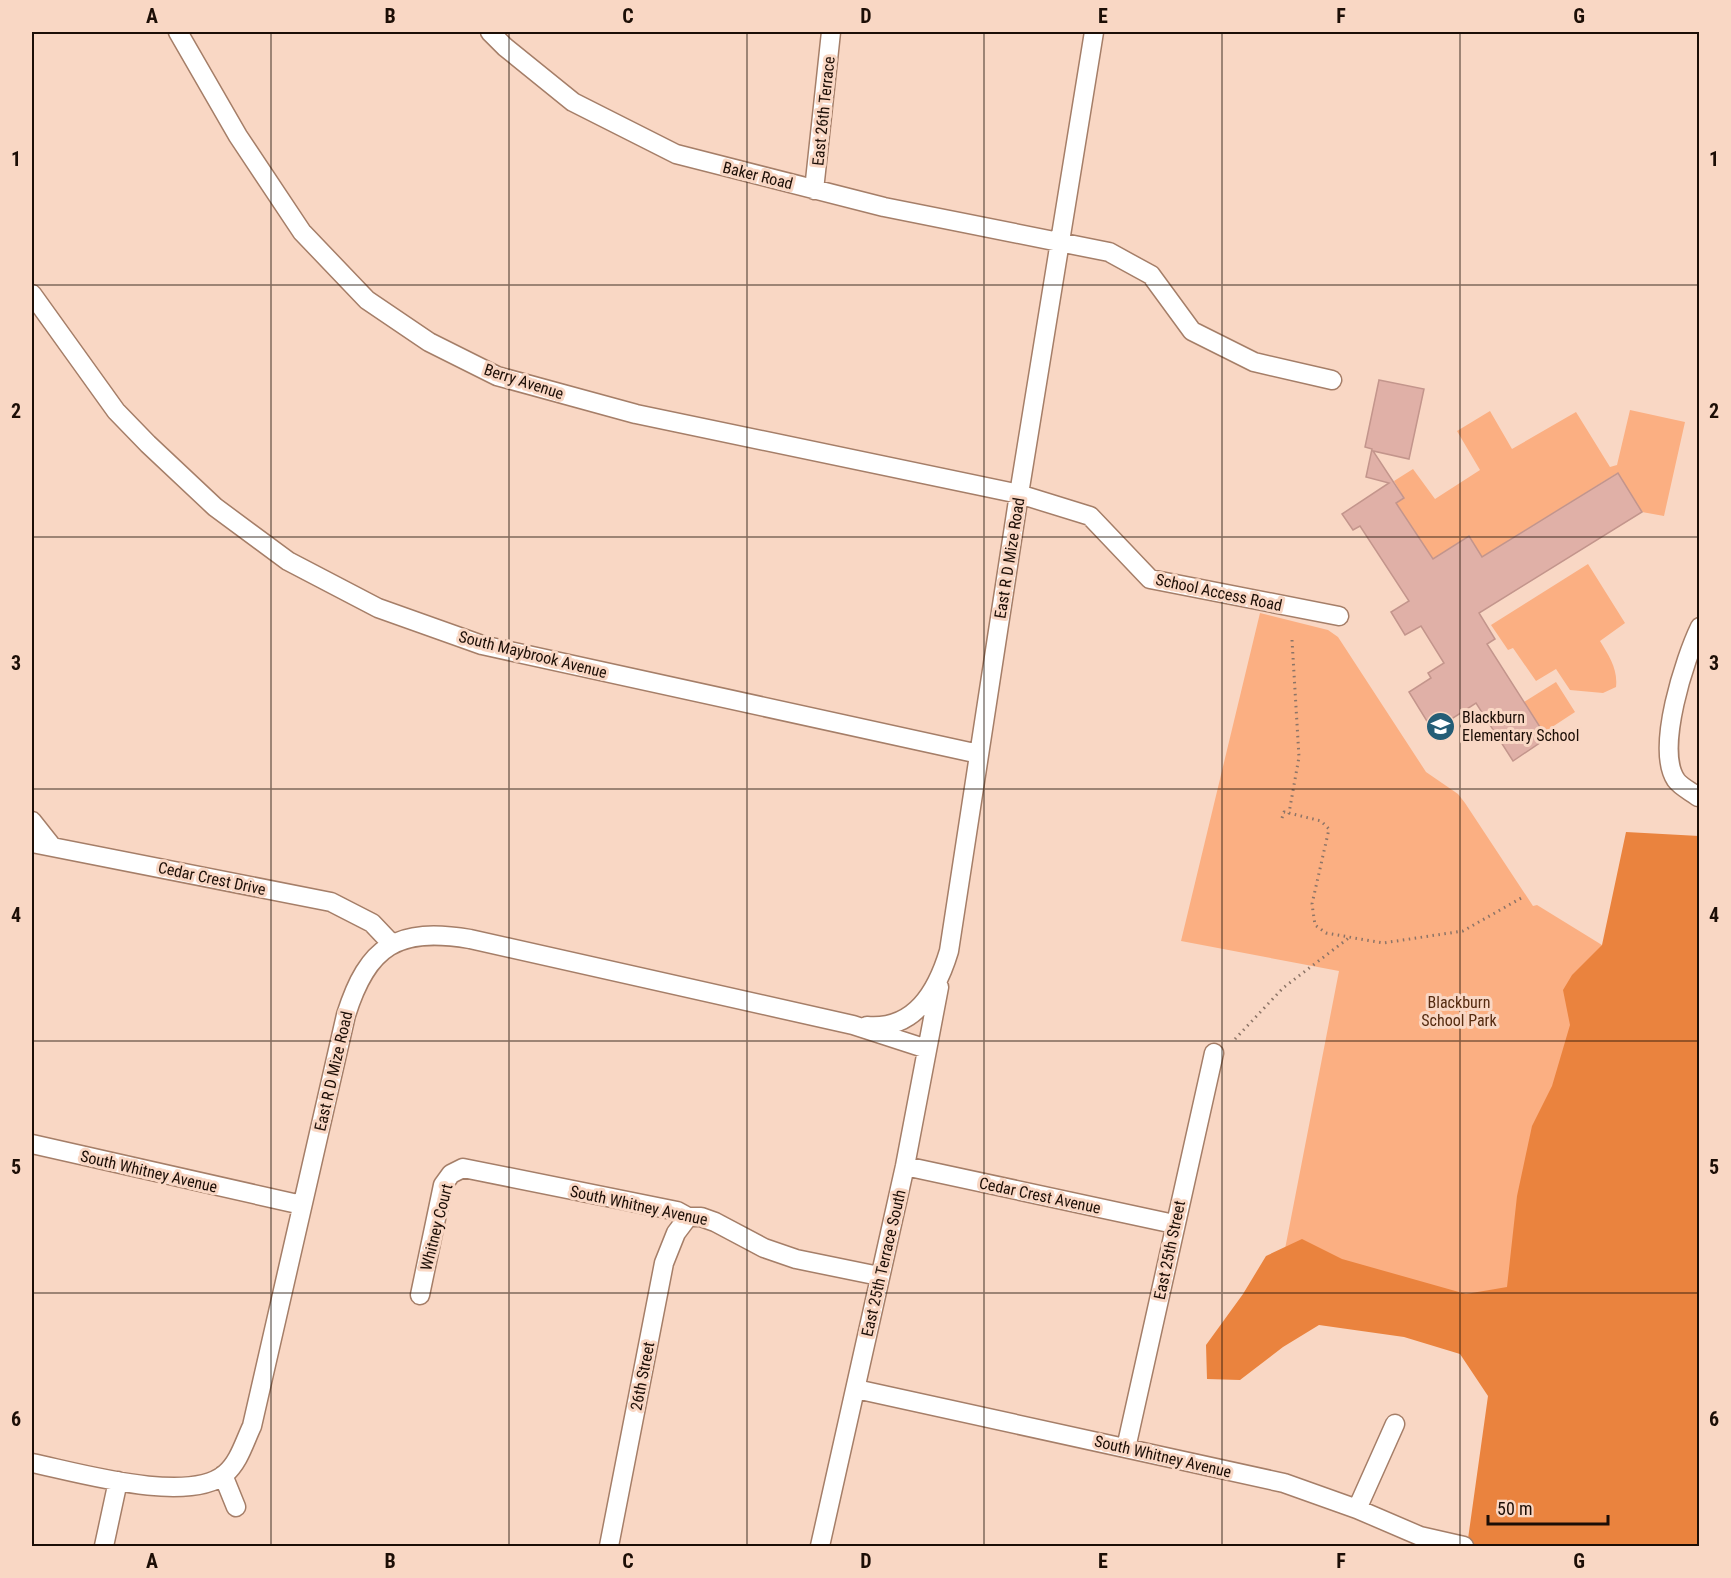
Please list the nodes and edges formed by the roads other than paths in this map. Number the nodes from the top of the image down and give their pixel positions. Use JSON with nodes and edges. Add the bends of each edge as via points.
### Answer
{"nodes":[{"id":1,"x":178,"y":32,"type":"edge"},
{"id":2,"x":490,"y":32,"type":"edge"},
{"id":3,"x":831,"y":32,"type":"edge"},
{"id":4,"x":1095,"y":32,"type":"edge"},
{"id":5,"x":814,"y":190,"type":"junction"},
{"id":6,"x":1059,"y":244,"type":"junction"},
{"id":7,"x":32,"y":294,"type":"edge"},
{"id":8,"x":1332,"y":380,"type":"dead end"},
{"id":9,"x":1019,"y":494,"type":"junction"},
{"id":10,"x":1339,"y":616,"type":"dead end"},
{"id":11,"x":1700,"y":627,"type":"edge"},
{"id":12,"x":979,"y":754,"type":"junction"},
{"id":13,"x":1698,"y":797,"type":"edge"},
{"id":14,"x":32,"y":821,"type":"edge"},
{"id":15,"x":32,"y":843,"type":"edge"},
{"id":16,"x":51,"y":844,"type":"junction"},
{"id":17,"x":391,"y":943,"type":"junction"},
{"id":18,"x":940,"y":979,"type":"junction"},
{"id":19,"x":854,"y":1025,"type":"junction"},
{"id":20,"x":927,"y":1049,"type":"junction"},
{"id":21,"x":1214,"y":1053,"type":"dead end"},
{"id":22,"x":32,"y":1144,"type":"edge"},
{"id":23,"x":905,"y":1166,"type":"junction"},
{"id":24,"x":462,"y":1168,"type":"joint"},
{"id":25,"x":302,"y":1205,"type":"junction"},
{"id":26,"x":688,"y":1217,"type":"junction"},
{"id":27,"x":1174,"y":1224,"type":"junction"},
{"id":28,"x":879,"y":1276,"type":"junction"},
{"id":29,"x":420,"y":1295,"type":"dead end"},
{"id":30,"x":856,"y":1389,"type":"junction"},
{"id":31,"x":1395,"y":1424,"type":"dead end"},
{"id":32,"x":1126,"y":1448,"type":"junction"},
{"id":33,"x":32,"y":1463,"type":"edge"},
{"id":34,"x":223,"y":1475,"type":"junction"},
{"id":35,"x":118,"y":1481,"type":"junction"},
{"id":36,"x":236,"y":1507,"type":"dead end"},
{"id":37,"x":1357,"y":1509,"type":"junction"},
{"id":38,"x":609,"y":1544,"type":"edge"},
{"id":39,"x":104,"y":1546,"type":"edge"},
{"id":40,"x":820,"y":1546,"type":"edge"},
{"id":41,"x":1464,"y":1546,"type":"edge"}],
"edges":[{"from":1,"to":9,"type":"street","name":"Berry Avenue","via":[[238,136],[302,232],[367,300],[429,342],[497,376],[636,414]]},
{"from":2,"to":5,"type":"street","name":"Baker Road","via":[[573,102],[676,154]]},
{"from":3,"to":5,"type":"street","name":"East 26th Terrace"},
{"from":4,"to":6,"type":"street","name":"East R D Mize Road"},
{"from":5,"to":6,"type":"street","name":"Baker Road"},
{"from":6,"to":8,"type":"street","name":"Baker Road","via":[[1109,252],[1150,275],[1192,331],[1254,363]]},
{"from":6,"to":9,"type":"street","name":"East R D Mize Road"},
{"from":7,"to":12,"type":"street","name":"South Maybrook Avenue","via":[[117,411],[215,507],[288,561],[378,608],[482,645]]},
{"from":9,"to":10,"type":"street","name":"School Access Road","via":[[1090,516],[1150,579]]},
{"from":9,"to":12,"type":"street","name":"East R D Mize Road"},
{"from":11,"to":13,"type":"street","via":[[1687,656],[1669,733],[1677,781]]},
{"from":12,"to":18,"type":"street","name":"East R D Mize Road","via":[[949,951]]},
{"from":14,"to":16,"type":"street"},
{"from":15,"to":16,"type":"street","name":"Cedar Crest Drive"},
{"from":16,"to":17,"type":"street","name":"Cedar Crest Drive","via":[[331,902],[372,922]]},
{"from":17,"to":19,"type":"street","name":"East R D Mize Road","via":[[424,935],[470,939]]},
{"from":17,"to":25,"type":"street","name":"East R D Mize Road","via":[[362,974],[353,991]]},
{"from":18,"to":19,"type":"street","name":"East R D Mize Road","via":[[927,1001],[913,1014],[894,1024]]},
{"from":18,"to":20,"type":"street","name":"East 25th Terrace South"},
{"from":19,"to":20,"type":"street","name":"East R D Mize Road"},
{"from":20,"to":23,"type":"street","name":"East 25th Terrace South"},
{"from":21,"to":27,"type":"street","name":"East 25th Street"},
{"from":22,"to":25,"type":"street","name":"South Whitney Avenue"},
{"from":23,"to":27,"type":"street","name":"Cedar Crest Avenue"},
{"from":23,"to":28,"type":"street","name":"East 25th Terrace South"},
{"from":24,"to":26,"type":"street","name":"South Whitney Avenue","via":[[677,1210]]},
{"from":24,"to":29,"type":"street","name":"Whitney Court","via":[[450,1173],[443,1185]]},
{"from":25,"to":34,"type":"street","name":"East R D Mize Road","via":[[252,1426],[238,1459]]},
{"from":26,"to":28,"type":"street","name":"South Whitney Avenue","via":[[700,1216],[716,1222],[764,1248],[796,1259]]},
{"from":26,"to":38,"type":"street","name":"26th Street","via":[[676,1233],[664,1263]]},
{"from":27,"to":32,"type":"street","name":"East 25th Street"},
{"from":28,"to":30,"type":"street","name":"East 25th Terrace South"},
{"from":30,"to":32,"type":"street","name":"South Whitney Avenue"},
{"from":30,"to":40,"type":"street","name":"East 25th Terrace South"},
{"from":31,"to":37,"type":"street"},
{"from":32,"to":37,"type":"street","name":"South Whitney Avenue","via":[[1284,1484]]},
{"from":33,"to":35,"type":"street"},
{"from":34,"to":35,"type":"street","via":[[185,1488]]},
{"from":34,"to":36,"type":"street"},
{"from":35,"to":39,"type":"street"},
{"from":37,"to":41,"type":"street","name":"South Whitney Avenue","via":[[1420,1536]]}]}
